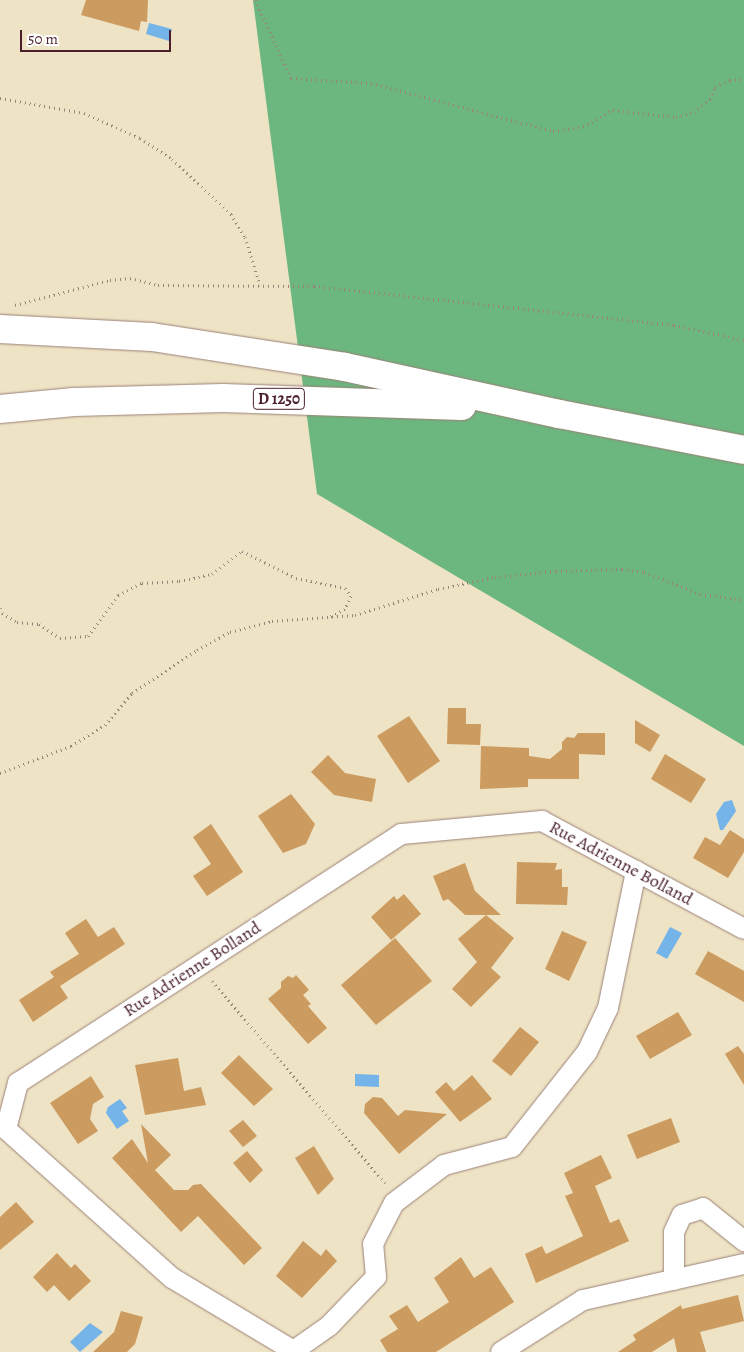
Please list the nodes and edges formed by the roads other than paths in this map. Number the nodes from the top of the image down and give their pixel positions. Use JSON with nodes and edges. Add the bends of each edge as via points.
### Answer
{"nodes":[{"id":1,"x":4,"y":317,"type":"edge"},
{"id":2,"x":0,"y":409,"type":"edge"},
{"id":3,"x":559,"y":414,"type":"junction"},
{"id":4,"x":744,"y":450,"type":"edge"},
{"id":5,"x":636,"y":871,"type":"junction"},
{"id":6,"x":744,"y":929,"type":"edge"},
{"id":7,"x":744,"y":1241,"type":"edge"},
{"id":8,"x":744,"y":1264,"type":"edge"},
{"id":9,"x":674,"y":1280,"type":"junction"},
{"id":10,"x":292,"y":1351,"type":"edge"},
{"id":11,"x":502,"y":1352,"type":"edge"}],
"edges":[{"from":1,"to":3,"type":"main road","via":[[345,367]]},
{"from":2,"to":3,"type":"main road","number":"D 1250","via":[[74,402],[223,398],[377,402]]},
{"from":3,"to":4,"type":"main road","number":"D 1250"},
{"from":5,"to":6,"type":"street","name":"Rue Adrienne Bolland"},
{"from":5,"to":10,"type":"street","via":[[608,1008],[587,1052],[512,1147],[444,1166],[394,1203],[373,1244],[376,1278],[329,1326]]},
{"from":5,"to":10,"type":"street","name":"Rue Adrienne Bolland","via":[[542,821],[400,834],[18,1082],[6,1129],[172,1278]]},
{"from":7,"to":9,"type":"street","via":[[703,1208],[682,1215],[674,1232]]},
{"from":8,"to":9,"type":"street"},
{"from":9,"to":11,"type":"street","via":[[583,1300]]}]}
